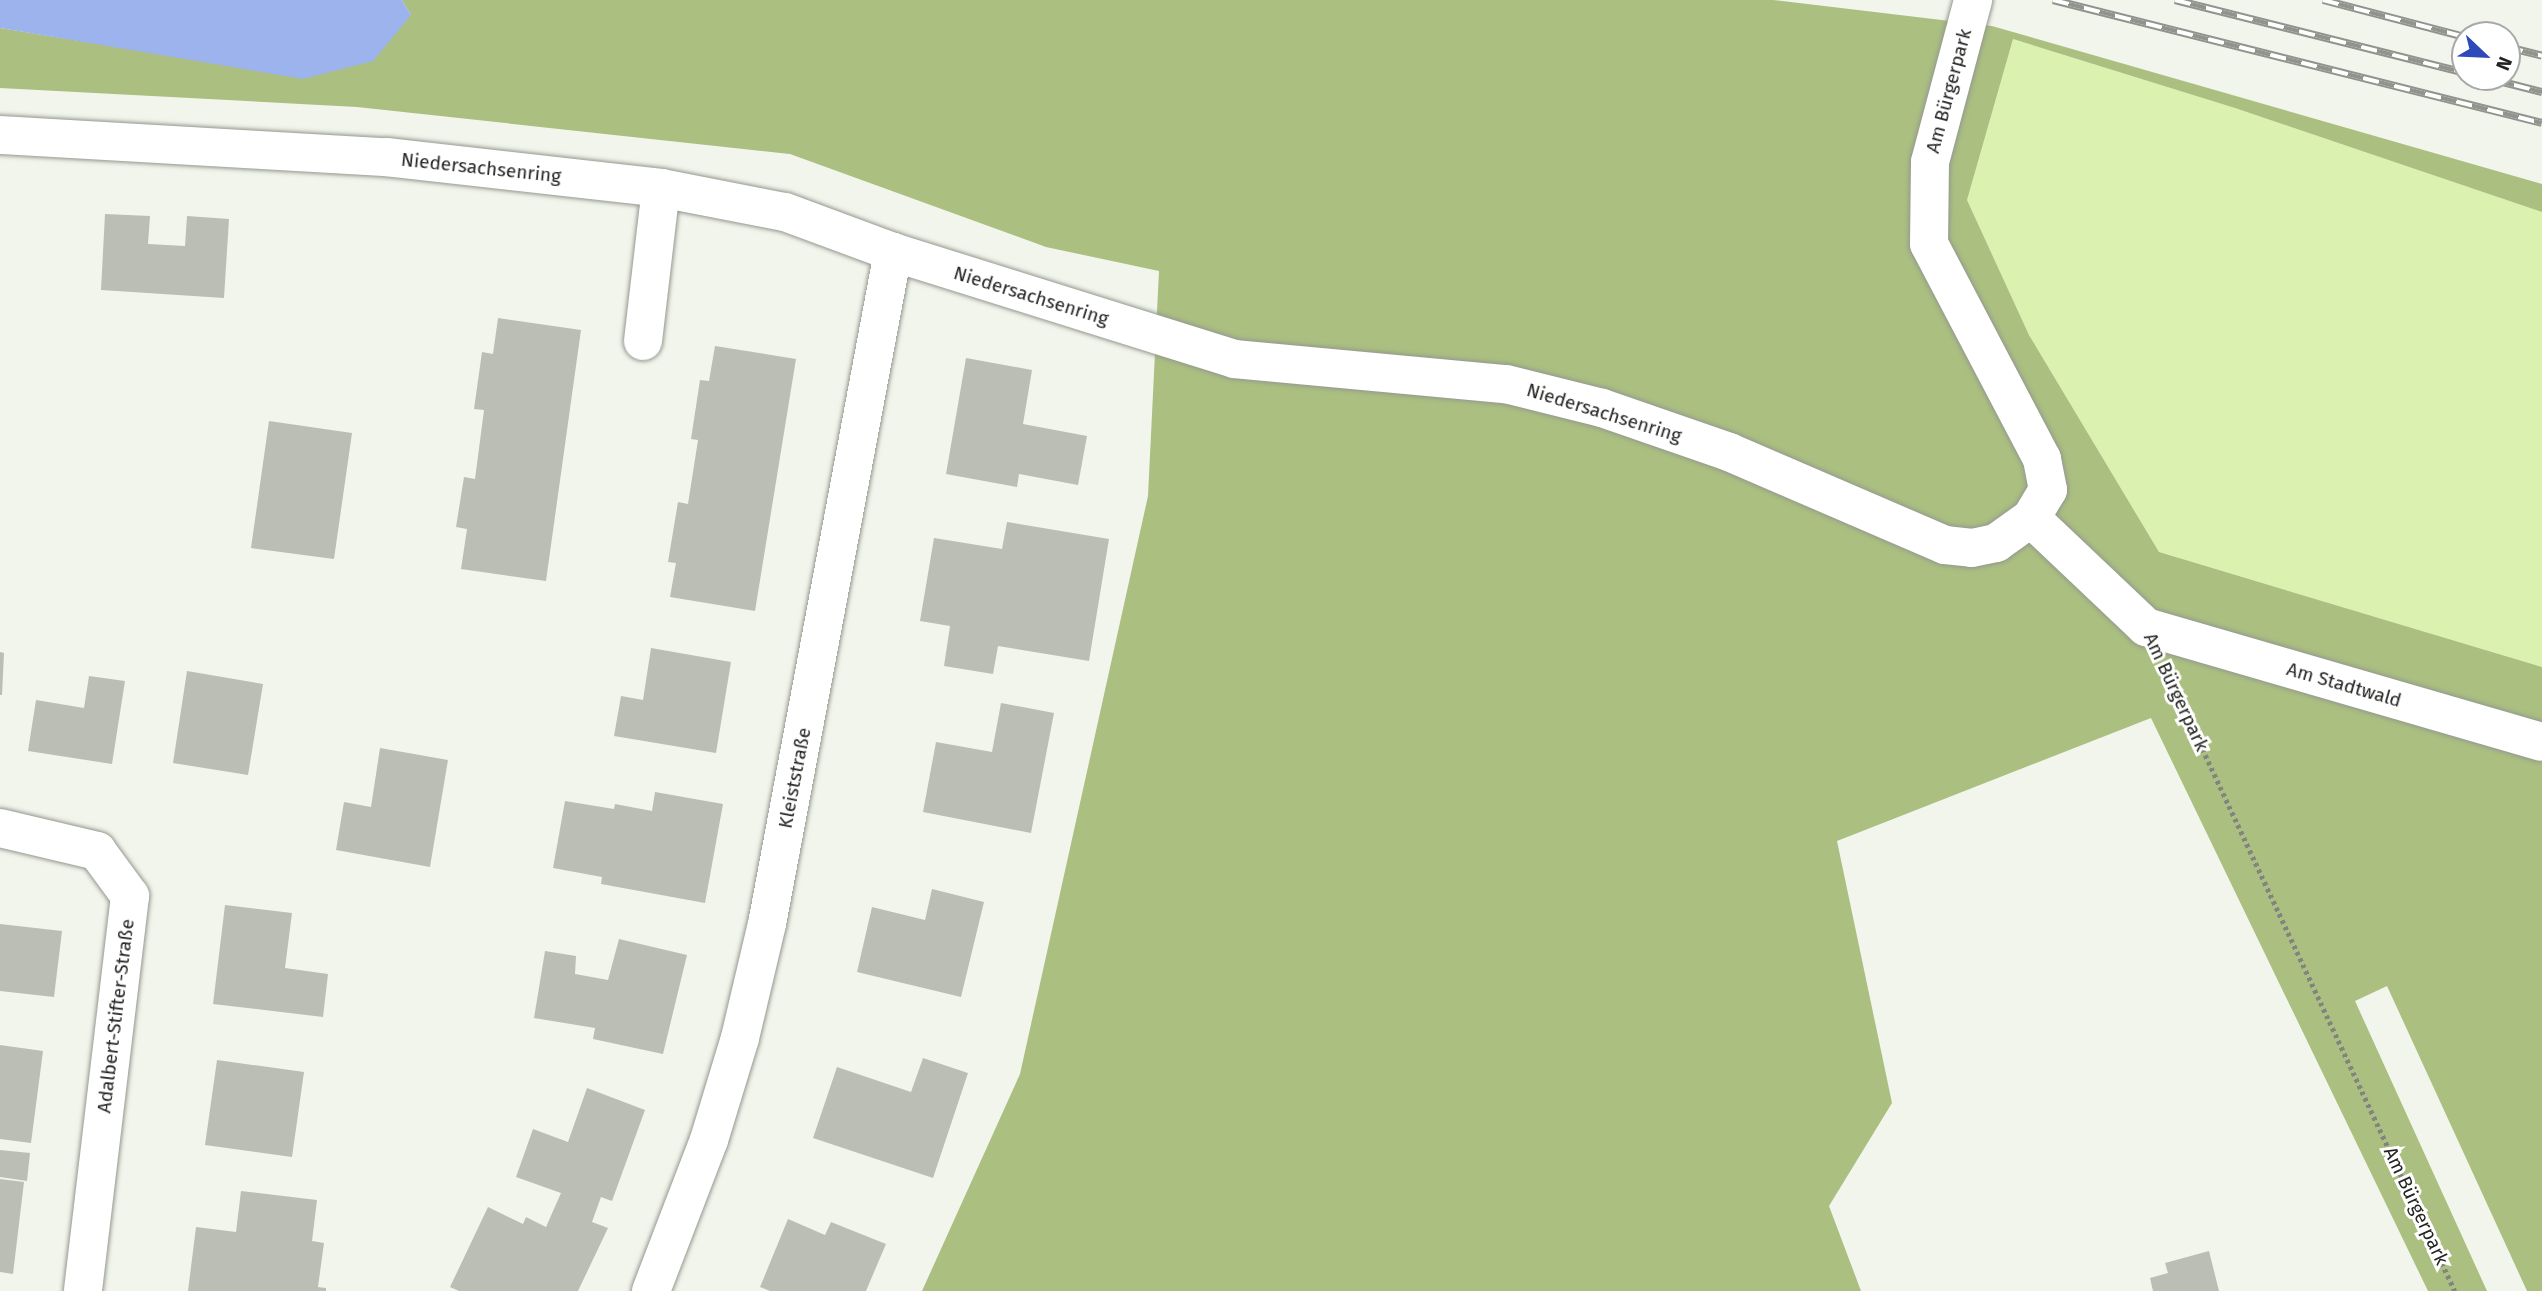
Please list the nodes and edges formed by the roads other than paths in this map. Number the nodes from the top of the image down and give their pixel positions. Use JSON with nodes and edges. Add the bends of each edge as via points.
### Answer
{"nodes":[{"id":1,"x":1973,"y":0,"type":"edge"},
{"id":2,"x":0,"y":135,"type":"edge"},
{"id":3,"x":661,"y":188,"type":"junction"},
{"id":4,"x":893,"y":252,"type":"junction"},
{"id":5,"x":643,"y":341,"type":"dead end"},
{"id":6,"x":2031,"y":518,"type":"junction"},
{"id":7,"x":2146,"y":627,"type":"joint"},
{"id":8,"x":2542,"y":742,"type":"edge"},
{"id":9,"x":0,"y":828,"type":"edge"},
{"id":10,"x":83,"y":1291,"type":"edge"},
{"id":11,"x":651,"y":1291,"type":"edge"}],
"edges":[{"from":1,"to":6,"type":"street","name":"Am Bürgerpark","via":[[1930,162],[1929,244],[2042,459],[2048,489]]},
{"from":2,"to":3,"type":"street","name":"Niedersachsenring","via":[[386,157]]},
{"from":3,"to":4,"type":"street","name":"Niedersachsenring","via":[[785,212]]},
{"from":3,"to":5,"type":"street"},
{"from":4,"to":6,"type":"street","name":"Niedersachsenring","via":[[1234,359],[1506,384],[1602,408],[1729,452],[1945,545],[1972,548],[1996,543]]},
{"from":4,"to":11,"type":"street","name":"Kleiststraße","via":[[758,962],[709,1140]]},
{"from":6,"to":7,"type":"street","name":"Am Bürgerpark"},
{"from":7,"to":8,"type":"street","name":"Am Stadtwald"},
{"from":9,"to":10,"type":"street","name":"Adalbert-Stifter-Straße","via":[[97,851],[130,897]]}]}
